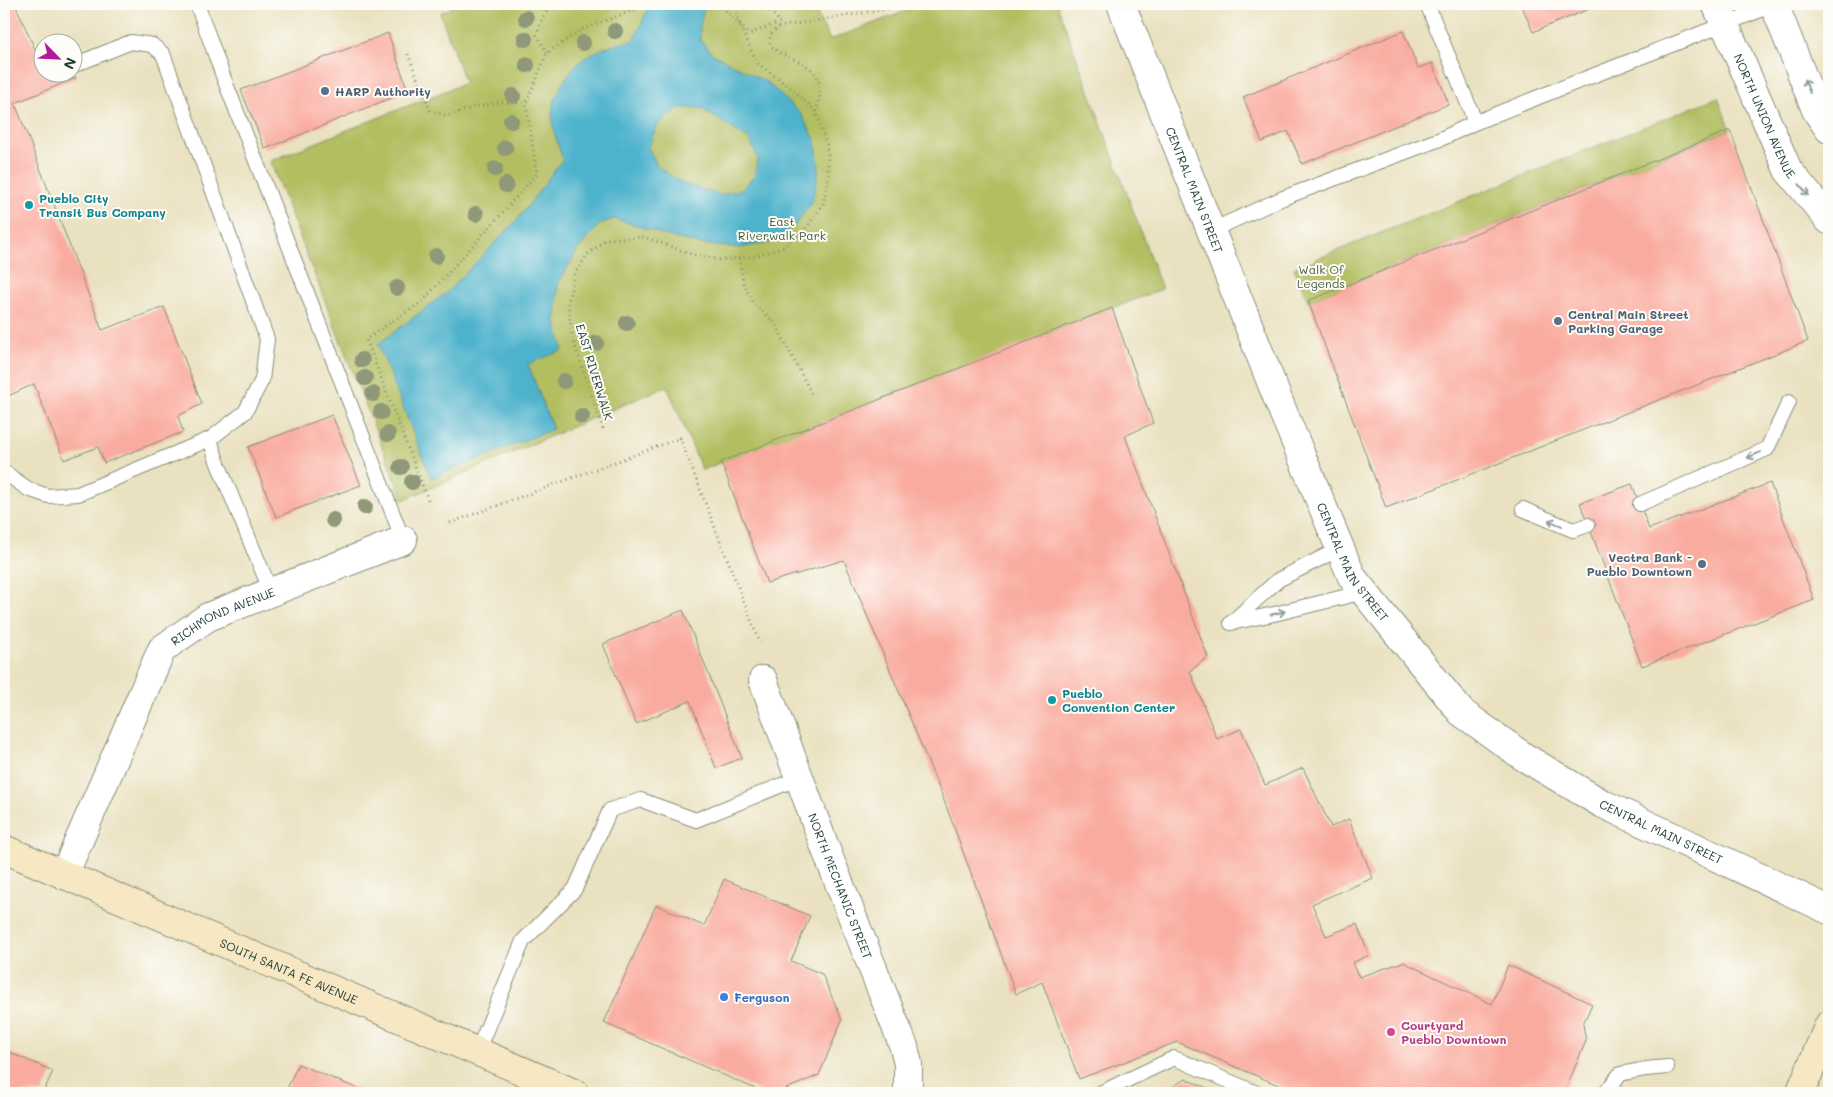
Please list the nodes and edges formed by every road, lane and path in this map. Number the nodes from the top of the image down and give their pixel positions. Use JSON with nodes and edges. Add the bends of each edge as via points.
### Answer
{"nodes":[{"id":1,"x":197,"y":4,"type":"edge"},
{"id":2,"x":556,"y":4,"type":"edge"},
{"id":3,"x":637,"y":4,"type":"edge"},
{"id":4,"x":712,"y":4,"type":"edge"},
{"id":5,"x":734,"y":4,"type":"edge"},
{"id":6,"x":741,"y":4,"type":"edge"},
{"id":7,"x":764,"y":4,"type":"edge"},
{"id":8,"x":917,"y":4,"type":"edge"},
{"id":9,"x":1121,"y":4,"type":"edge"},
{"id":10,"x":1427,"y":4,"type":"edge"},
{"id":11,"x":1775,"y":4,"type":"edge"},
{"id":12,"x":722,"y":7,"type":"junction"},
{"id":13,"x":1720,"y":14,"type":"edge"},
{"id":14,"x":740,"y":25,"type":"junction"},
{"id":15,"x":547,"y":53,"type":"junction"},
{"id":16,"x":408,"y":54,"type":"dead end"},
{"id":17,"x":82,"y":62,"type":"edge"},
{"id":18,"x":526,"y":104,"type":"junction"},
{"id":19,"x":816,"y":112,"type":"junction"},
{"id":20,"x":1474,"y":123,"type":"junction"},
{"id":21,"x":1829,"y":129,"type":"edge"},
{"id":22,"x":1829,"y":220,"type":"edge"},
{"id":23,"x":1210,"y":231,"type":"junction"},
{"id":24,"x":739,"y":258,"type":"junction"},
{"id":25,"x":811,"y":393,"type":"dead end"},
{"id":26,"x":1789,"y":402,"type":"dead end"},
{"id":27,"x":603,"y":429,"type":"dead end"},
{"id":28,"x":210,"y":439,"type":"junction"},
{"id":29,"x":4,"y":472,"type":"edge"},
{"id":30,"x":428,"y":500,"type":"dead end"},
{"id":31,"x":1640,"y":504,"type":"dead end"},
{"id":32,"x":1523,"y":510,"type":"dead end"},
{"id":33,"x":450,"y":522,"type":"dead end"},
{"id":34,"x":1588,"y":525,"type":"dead end"},
{"id":35,"x":403,"y":540,"type":"joint"},
{"id":36,"x":1340,"y":548,"type":"junction"},
{"id":37,"x":271,"y":592,"type":"junction"},
{"id":38,"x":1364,"y":592,"type":"junction"},
{"id":39,"x":760,"y":643,"type":"dead end"},
{"id":40,"x":763,"y":680,"type":"dead end"},
{"id":41,"x":799,"y":778,"type":"junction"},
{"id":42,"x":4,"y":849,"type":"edge"},
{"id":43,"x":64,"y":875,"type":"junction"},
{"id":44,"x":1829,"y":910,"type":"edge"},
{"id":45,"x":1829,"y":1025,"type":"edge"},
{"id":46,"x":477,"y":1052,"type":"junction"},
{"id":47,"x":1667,"y":1067,"type":"dead end"},
{"id":48,"x":1606,"y":1092,"type":"edge"},
{"id":49,"x":574,"y":1093,"type":"edge"},
{"id":50,"x":908,"y":1093,"type":"edge"},
{"id":51,"x":1100,"y":1093,"type":"edge"},
{"id":52,"x":1257,"y":1093,"type":"edge"},
{"id":53,"x":1800,"y":1093,"type":"edge"}],
"edges":[{"from":1,"to":35,"type":"lane"},
{"from":2,"to":15,"type":"path","via":[[541,19],[537,35]]},
{"from":3,"to":15,"type":"path","via":[[634,10],[583,29]]},
{"from":4,"to":12,"type":"path"},
{"from":5,"to":14,"type":"path","name":"EAST RIVERWALK"},
{"from":6,"to":12,"type":"path","bridge":true},
{"from":7,"to":14,"type":"path","bridge":true,"via":[[780,22],[749,34]]},
{"from":8,"to":19,"type":"path","via":[[778,27],[770,35],[770,46],[808,66],[815,75],[821,94]]},
{"from":9,"to":23,"type":"street","name":"CENTRAL MAIN STREET"},
{"from":10,"to":20,"type":"lane"},
{"from":11,"to":13,"type":"lane"},
{"from":21,"to":11,"type":"street","one_way":true,"via":[[1816,110]]},
{"from":12,"to":14,"type":"path","bridge":true},
{"from":13,"to":20,"type":"lane"},
{"from":13,"to":22,"type":"street","name":"NORTH UNION AVENUE","one_way":true,"via":[[1788,170]]},
{"from":14,"to":19,"type":"path","name":"EAST RIVERWALK","via":[[757,63],[795,91]]},
{"from":15,"to":18,"type":"path"},
{"from":16,"to":18,"type":"path","via":[[430,110],[447,116],[502,102]]},
{"from":17,"to":28,"type":"lane","via":[[131,42],[152,45],[163,54],[267,339],[262,380],[245,412]]},
{"from":18,"to":30,"type":"path","via":[[537,174],[422,302],[366,339]]},
{"from":19,"to":24,"type":"path","name":"EAST RIVERWALK","via":[[827,145],[829,168],[823,204],[807,227],[783,247]]},
{"from":20,"to":23,"type":"lane","via":[[1443,138],[1283,198]]},
{"from":23,"to":36,"type":"street","name":"CENTRAL MAIN STREET"},
{"from":24,"to":25,"type":"path","via":[[744,285],[755,305],[776,323]]},
{"from":24,"to":27,"type":"path","name":"EAST RIVERWALK","via":[[722,260],[691,254],[644,237],[606,239],[587,255],[574,275],[568,303],[572,337]]},
{"from":26,"to":31,"type":"lane","one_way":true,"via":[[1767,449]]},
{"from":28,"to":29,"type":"lane","via":[[78,494],[48,496],[28,489]]},
{"from":28,"to":37,"type":"lane"},
{"from":34,"to":32,"type":"lane","one_way":true,"via":[[1573,530]]},
{"from":33,"to":39,"type":"path","via":[[680,438]]},
{"from":35,"to":37,"type":"street","name":"RICHMOND AVENUE"},
{"from":36,"to":38,"type":"street","name":"CENTRAL MAIN STREET","via":[[1352,577]]},
{"from":36,"to":38,"type":"lane","one_way":true,"via":[[1278,580],[1231,623]]},
{"from":37,"to":43,"type":"street","name":"RICHMOND AVENUE","via":[[208,617],[162,649]]},
{"from":38,"to":44,"type":"street","name":"CENTRAL MAIN STREET","via":[[1461,712],[1524,757],[1601,803]]},
{"from":40,"to":41,"type":"street","name":"NORTH MECHANIC STREET"},
{"from":41,"to":46,"type":"lane","via":[[696,820],[641,800],[610,810],[575,889],[523,941]]},
{"from":41,"to":50,"type":"street","name":"NORTH MECHANIC STREET","via":[[904,1047],[908,1064]]},
{"from":42,"to":43,"type":"main road","name":"SOUTH SANTA FE AVENUE"},
{"from":43,"to":46,"type":"main road","name":"SOUTH SANTA FE AVENUE"},
{"from":45,"to":53,"type":"main road"},
{"from":46,"to":49,"type":"main road","name":"SOUTH SANTA FE AVENUE"},
{"from":47,"to":48,"type":"lane","via":[[1620,1074]]},
{"from":51,"to":52,"type":"lane","via":[[1174,1058]]}]}
